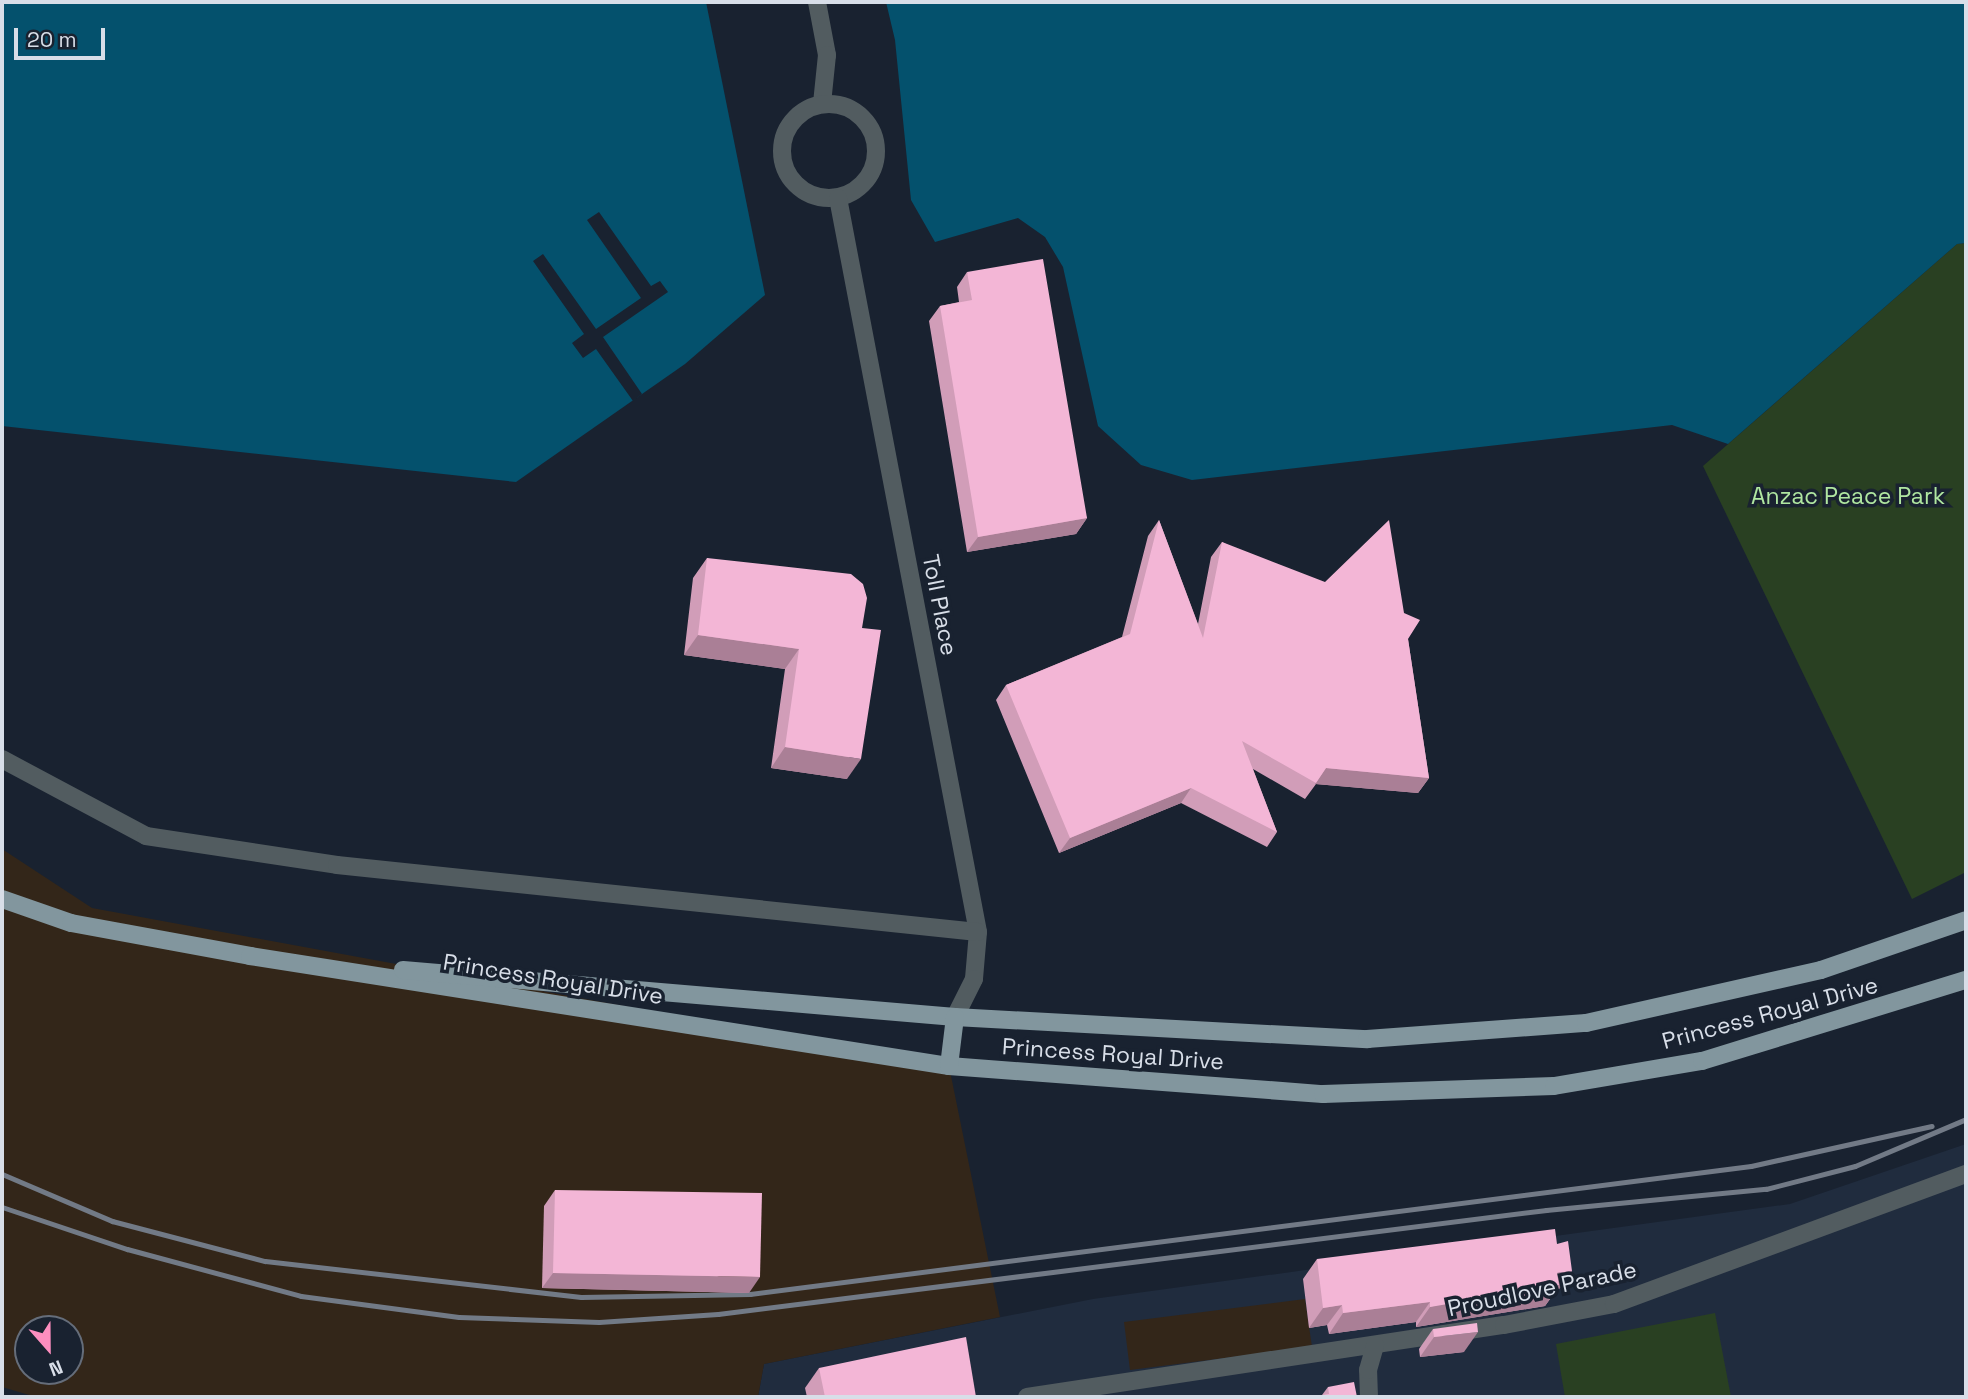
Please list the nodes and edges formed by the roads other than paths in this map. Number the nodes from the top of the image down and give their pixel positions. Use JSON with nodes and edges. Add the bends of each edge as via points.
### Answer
{"nodes":[{"id":1,"x":817,"y":2,"type":"edge"},
{"id":2,"x":822,"y":103,"type":"junction"},
{"id":3,"x":838,"y":198,"type":"junction"},
{"id":4,"x":2,"y":759,"type":"edge"},
{"id":5,"x":2,"y":899,"type":"edge"},
{"id":6,"x":1966,"y":920,"type":"edge"},
{"id":7,"x":978,"y":932,"type":"junction"},
{"id":8,"x":250,"y":956,"type":"junction"},
{"id":9,"x":1966,"y":980,"type":"edge"},
{"id":10,"x":955,"y":1017,"type":"junction"},
{"id":11,"x":949,"y":1066,"type":"junction"},
{"id":12,"x":1966,"y":1174,"type":"edge"},
{"id":13,"x":1375,"y":1345,"type":"junction"},
{"id":14,"x":1027,"y":1397,"type":"edge"},
{"id":15,"x":1369,"y":1397,"type":"edge"}],
"edges":[{"from":1,"to":2,"type":"street","via":[[827,55]]},
{"from":2,"to":3,"type":"street","via":[[844,106],[863,117],[876,142],[874,164],[864,184]]},
{"from":2,"to":3,"type":"street","via":[[793,119],[781,150],[784,167],[805,192]]},
{"from":3,"to":7,"type":"street","name":"Toll Place"},
{"from":4,"to":7,"type":"street","via":[[146,836],[337,865]]},
{"from":5,"to":8,"type":"main road","name":"Princess Royal Drive","via":[[71,923]]},
{"from":6,"to":10,"type":"main road","name":"Princess Royal Drive","via":[[1821,970],[1586,1023],[1367,1039]]},
{"from":7,"to":10,"type":"street","name":"Toll Place","via":[[974,979]]},
{"from":8,"to":10,"type":"main road","name":"Princess Royal Drive"},
{"from":8,"to":11,"type":"main road","name":"Princess Royal Drive"},
{"from":9,"to":11,"type":"main road","name":"Princess Royal Drive","via":[[1702,1061],[1554,1086],[1324,1094]]},
{"from":10,"to":11,"type":"main road"},
{"from":12,"to":13,"type":"street","name":"Proudlove Parade","via":[[1614,1304]]},
{"from":13,"to":14,"type":"street","name":"Proudlove Parade"},
{"from":13,"to":15,"type":"street","via":[[1368,1370]]}]}
